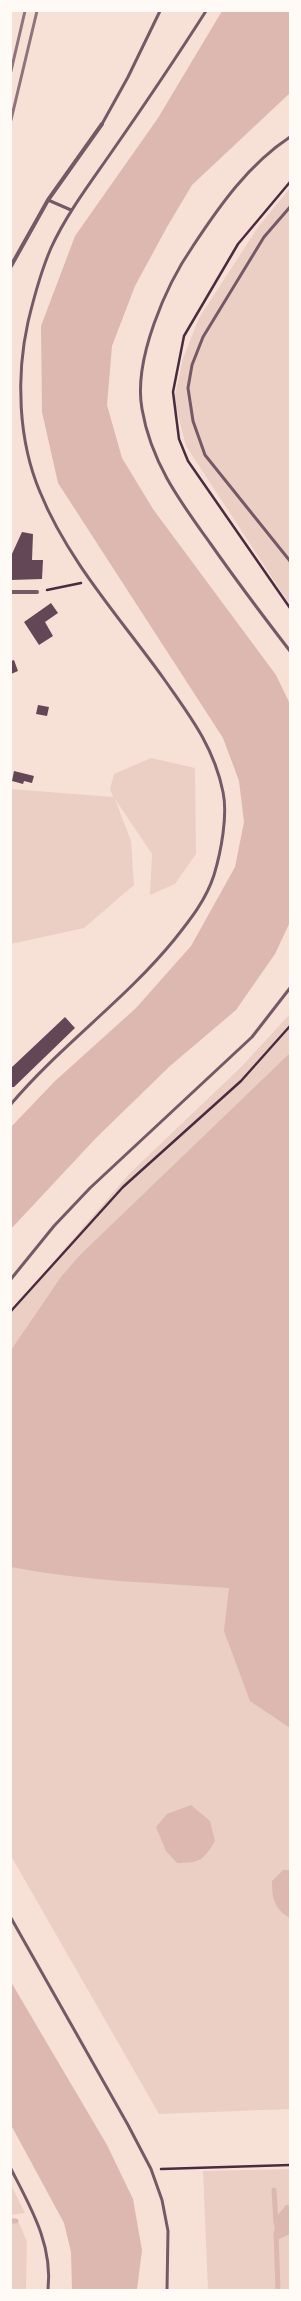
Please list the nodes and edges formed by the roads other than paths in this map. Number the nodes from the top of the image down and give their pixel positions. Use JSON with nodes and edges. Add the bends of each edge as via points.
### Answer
{"nodes":[{"id":1,"x":160,"y":11,"type":"edge"},
{"id":2,"x":206,"y":11,"type":"edge"},
{"id":3,"x":102,"y":124,"type":"joint"},
{"id":4,"x":290,"y":137,"type":"edge"},
{"id":5,"x":48,"y":200,"type":"junction"},
{"id":6,"x":290,"y":208,"type":"edge"},
{"id":7,"x":71,"y":210,"type":"junction"},
{"id":8,"x":11,"y":266,"type":"edge"},
{"id":9,"x":290,"y":561,"type":"edge"},
{"id":10,"x":11,"y":592,"type":"edge"},
{"id":11,"x":37,"y":592,"type":"road end"},
{"id":12,"x":290,"y":651,"type":"edge"},
{"id":13,"x":290,"y":988,"type":"edge"},
{"id":14,"x":11,"y":1104,"type":"edge"},
{"id":15,"x":11,"y":1279,"type":"edge"},
{"id":16,"x":11,"y":1918,"type":"edge"},
{"id":17,"x":11,"y":2170,"type":"edge"},
{"id":18,"x":48,"y":2290,"type":"edge"},
{"id":19,"x":167,"y":2290,"type":"edge"}],
"edges":[{"from":1,"to":3,"type":"lane"},
{"from":2,"to":7,"type":"lane"},
{"from":3,"to":5,"type":"street"},
{"from":4,"to":12,"type":"lane","via":[[277,145],[242,178],[176,271],[142,362],[141,407],[152,452],[176,496],[241,588]]},
{"from":5,"to":7,"type":"lane"},
{"from":5,"to":8,"type":"street"},
{"from":6,"to":9,"type":"lane","via":[[264,237],[204,337],[192,365],[188,388],[193,421],[205,455]]},
{"from":7,"to":14,"type":"lane","via":[[51,249],[28,323],[22,362],[21,405],[28,455],[40,492],[62,536],[91,580],[200,729],[214,761],[224,795],[223,834],[214,876],[197,910],[152,967]]},
{"from":10,"to":11,"type":"street"},
{"from":13,"to":15,"type":"lane","via":[[252,1037],[90,1188],[54,1226]]},
{"from":16,"to":19,"type":"lane","via":[[151,2169],[162,2200],[168,2231]]},
{"from":17,"to":18,"type":"lane","via":[[38,2221],[48,2256]]}]}
